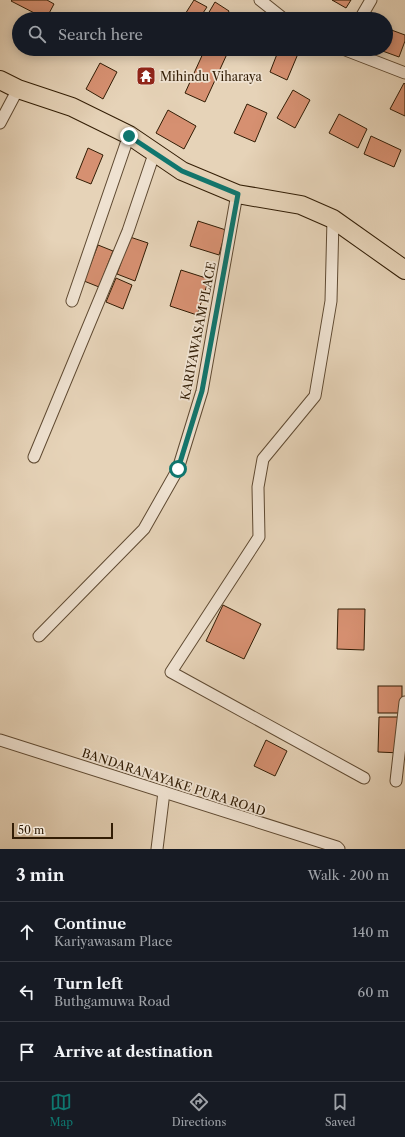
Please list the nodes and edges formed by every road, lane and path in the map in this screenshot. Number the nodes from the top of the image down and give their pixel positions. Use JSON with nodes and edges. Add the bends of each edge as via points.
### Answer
{"nodes":[{"id":1,"x":260,"y":0,"type":"edge"},
{"id":2,"x":371,"y":0,"type":"edge"},
{"id":3,"x":275,"y":12,"type":"edge"},
{"id":4,"x":364,"y":12,"type":"edge"},
{"id":5,"x":363,"y":56,"type":"edge"},
{"id":6,"x":404,"y":70,"type":"edge"},
{"id":7,"x":0,"y":80,"type":"edge"},
{"id":8,"x":18,"y":88,"type":"junction"},
{"id":9,"x":0,"y":123,"type":"edge"},
{"id":10,"x":129,"y":136,"type":"junction"},
{"id":11,"x":154,"y":154,"type":"junction"},
{"id":12,"x":238,"y":194,"type":"junction"},
{"id":13,"x":333,"y":219,"type":"junction"},
{"id":14,"x":405,"y":270,"type":"edge"},
{"id":15,"x":72,"y":301,"type":"dead end"},
{"id":16,"x":34,"y":457,"type":"dead end"},
{"id":17,"x":39,"y":636,"type":"dead end"},
{"id":18,"x":405,"y":702,"type":"edge"},
{"id":19,"x":0,"y":740,"type":"edge"},
{"id":20,"x":364,"y":778,"type":"dead end"},
{"id":21,"x":396,"y":782,"type":"dead end"},
{"id":22,"x":164,"y":792,"type":"junction"},
{"id":23,"x":157,"y":849,"type":"edge"},
{"id":24,"x":339,"y":849,"type":"edge"}],
"edges":[{"from":1,"to":3,"type":"street"},
{"from":2,"to":4,"type":"street"},
{"from":5,"to":6,"type":"street"},
{"from":7,"to":8,"type":"main road"},
{"from":8,"to":9,"type":"street"},
{"from":8,"to":10,"type":"main road","via":[[72,106]]},
{"from":10,"to":11,"type":"main road"},
{"from":10,"to":15,"type":"street"},
{"from":11,"to":12,"type":"main road","via":[[182,171]]},
{"from":11,"to":16,"type":"street","via":[[128,230]]},
{"from":12,"to":13,"type":"main road","via":[[300,205]]},
{"from":12,"to":17,"type":"street","name":"KARIYAWASAM PLACE","via":[[202,391],[178,469],[144,529]]},
{"from":13,"to":14,"type":"main road"},
{"from":13,"to":20,"type":"street","via":[[331,301],[315,396],[263,459],[258,487],[259,537],[171,672]]},
{"from":18,"to":21,"type":"street"},
{"from":19,"to":22,"type":"street","name":"BANDARANAYAKE PURA ROAD"},
{"from":22,"to":23,"type":"street"},
{"from":22,"to":24,"type":"street","name":"BANDARANAYAKE PURA ROAD"}]}
